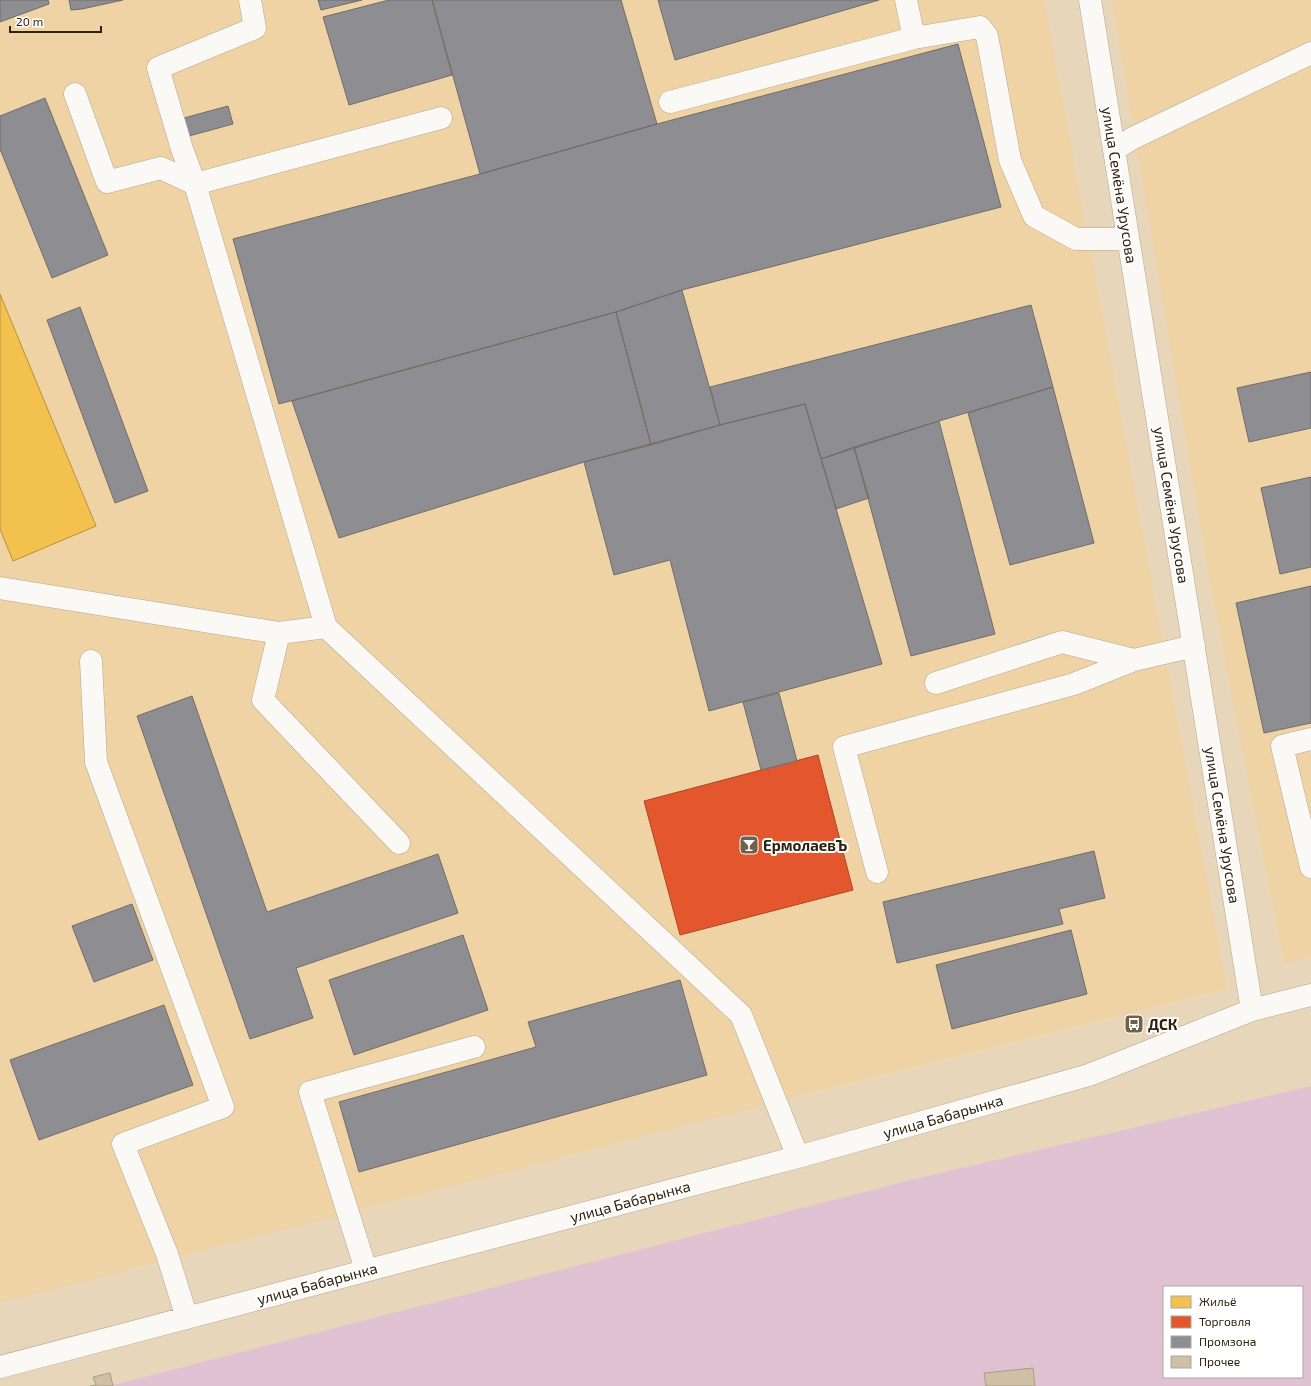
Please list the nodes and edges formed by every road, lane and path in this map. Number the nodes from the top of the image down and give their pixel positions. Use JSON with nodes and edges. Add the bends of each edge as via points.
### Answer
{"nodes":[{"id":1,"x":250,"y":0,"type":"edge"},
{"id":2,"x":906,"y":0,"type":"edge"},
{"id":3,"x":1090,"y":0,"type":"edge"},
{"id":4,"x":914,"y":38,"type":"junction"},
{"id":5,"x":1311,"y":53,"type":"edge"},
{"id":6,"x":75,"y":94,"type":"dead end"},
{"id":7,"x":670,"y":102,"type":"dead end"},
{"id":8,"x":441,"y":118,"type":"dead end"},
{"id":9,"x":1114,"y":150,"type":"junction"},
{"id":10,"x":195,"y":184,"type":"junction"},
{"id":11,"x":1128,"y":239,"type":"junction"},
{"id":12,"x":0,"y":588,"type":"edge"},
{"id":13,"x":326,"y":627,"type":"junction"},
{"id":14,"x":279,"y":633,"type":"junction"},
{"id":15,"x":1194,"y":646,"type":"junction"},
{"id":16,"x":1134,"y":660,"type":"junction"},
{"id":17,"x":91,"y":661,"type":"dead end"},
{"id":18,"x":936,"y":684,"type":"dead end"},
{"id":19,"x":1311,"y":739,"type":"edge"},
{"id":20,"x":399,"y":843,"type":"dead end"},
{"id":21,"x":1311,"y":867,"type":"edge"},
{"id":22,"x":877,"y":872,"type":"dead end"},
{"id":23,"x":1311,"y":995,"type":"edge"},
{"id":24,"x":1252,"y":1010,"type":"junction"},
{"id":25,"x":474,"y":1047,"type":"dead end"},
{"id":26,"x":798,"y":1156,"type":"junction"},
{"id":27,"x":366,"y":1270,"type":"junction"},
{"id":28,"x":187,"y":1318,"type":"junction"},
{"id":29,"x":0,"y":1367,"type":"edge"}],
"edges":[{"from":1,"to":10,"type":"street","via":[[255,28],[158,68],[182,150]]},
{"from":2,"to":4,"type":"street"},
{"from":3,"to":9,"type":"street","name":"улица Семёна Урусова"},
{"from":4,"to":7,"type":"street"},
{"from":4,"to":11,"type":"street","via":[[980,27],[986,36],[1010,160],[1034,216],[1076,239]]},
{"from":5,"to":9,"type":"street","via":[[1133,138]]},
{"from":6,"to":10,"type":"street","via":[[107,182],[161,168]]},
{"from":8,"to":10,"type":"street"},
{"from":9,"to":11,"type":"street","name":"улица Семёна Урусова"},
{"from":10,"to":13,"type":"street"},
{"from":11,"to":15,"type":"street","name":"улица Семёна Урусова"},
{"from":12,"to":14,"type":"street"},
{"from":13,"to":14,"type":"street"},
{"from":13,"to":26,"type":"street","via":[[740,1015]]},
{"from":14,"to":20,"type":"street","via":[[263,700]]},
{"from":15,"to":16,"type":"street"},
{"from":15,"to":24,"type":"street","name":"улица Семёна Урусова"},
{"from":16,"to":18,"type":"street","via":[[1062,642]]},
{"from":16,"to":22,"type":"street","via":[[1074,684],[844,747]]},
{"from":17,"to":28,"type":"street","via":[[96,762],[224,1106],[123,1144],[167,1254]]},
{"from":19,"to":21,"type":"street","via":[[1282,746]]},
{"from":23,"to":24,"type":"street","name":"улица Бабарынка"},
{"from":24,"to":26,"type":"street","name":"улица Бабарынка","via":[[1089,1075]]},
{"from":25,"to":27,"type":"street","via":[[310,1092]]},
{"from":26,"to":27,"type":"street","name":"улица Бабарынка"},
{"from":27,"to":28,"type":"street","name":"улица Бабарынка"},
{"from":28,"to":29,"type":"street","name":"улица Бабарынка"}]}
